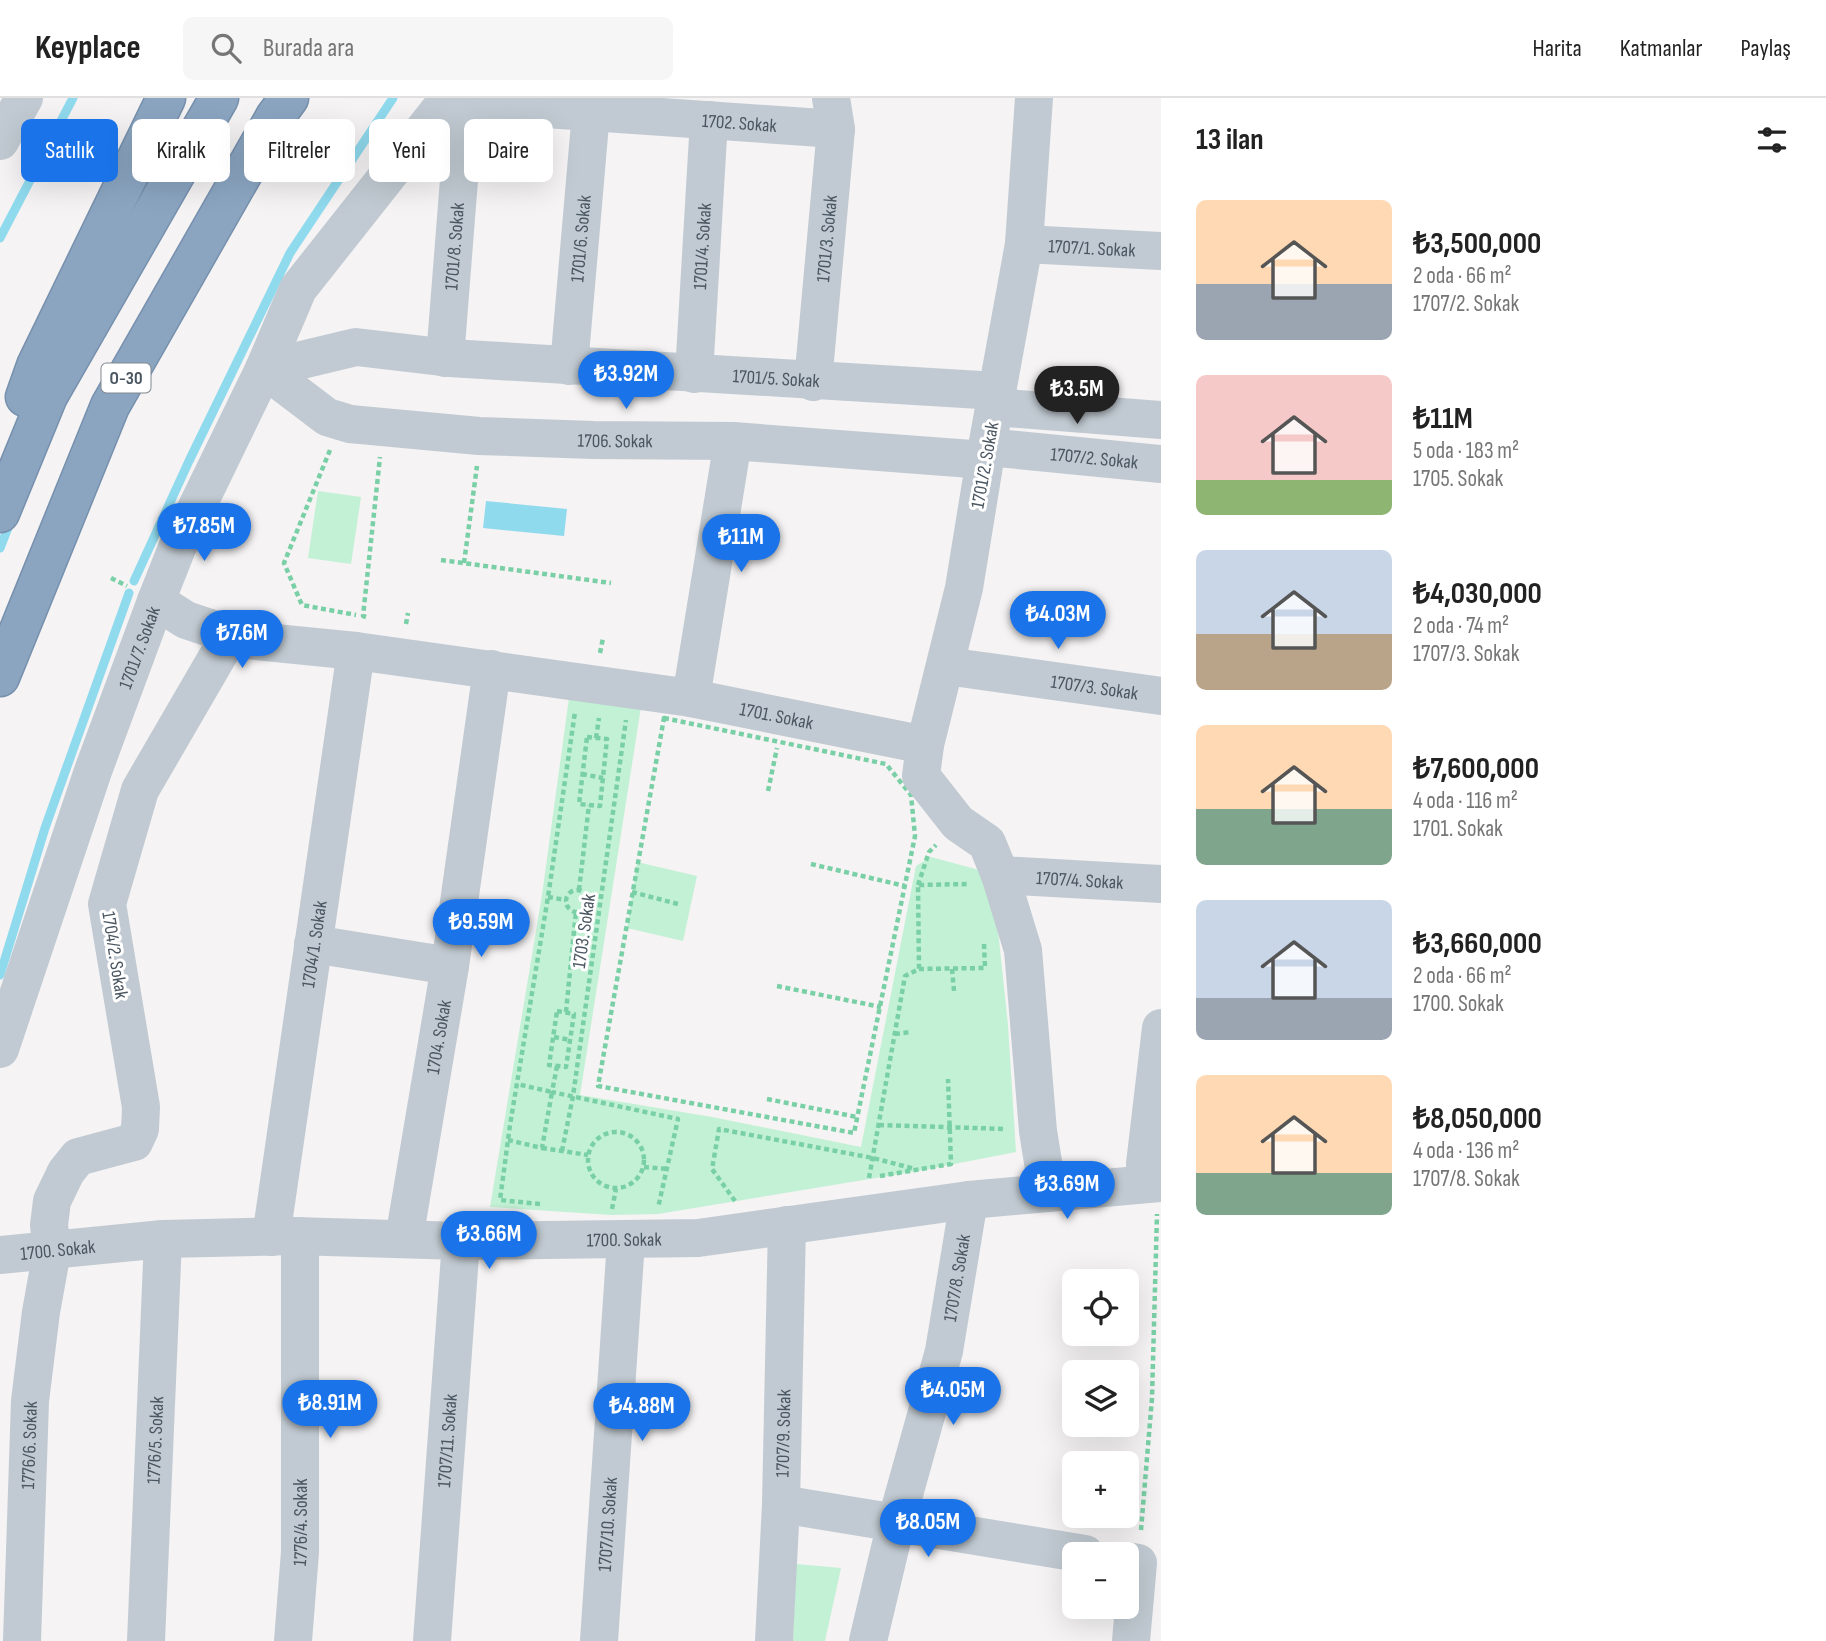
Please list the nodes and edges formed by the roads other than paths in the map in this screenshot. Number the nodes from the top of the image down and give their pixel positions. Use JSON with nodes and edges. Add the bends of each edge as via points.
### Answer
{"nodes":[{"id":1,"x":24,"y":98,"type":"edge"},
{"id":2,"x":166,"y":98,"type":"edge"},
{"id":3,"x":219,"y":98,"type":"edge"},
{"id":4,"x":289,"y":98,"type":"edge"},
{"id":5,"x":1034,"y":98,"type":"edge"},
{"id":6,"x":467,"y":100,"type":"edge"},
{"id":7,"x":592,"y":112,"type":"junction"},
{"id":8,"x":834,"y":113,"type":"edge"},
{"id":9,"x":709,"y":120,"type":"junction"},
{"id":10,"x":0,"y":141,"type":"edge"},
{"id":11,"x":1024,"y":244,"type":"junction"},
{"id":12,"x":1161,"y":251,"type":"edge"},
{"id":13,"x":445,"y":358,"type":"junction"},
{"id":14,"x":569,"y":366,"type":"junction"},
{"id":15,"x":264,"y":369,"type":"junction"},
{"id":16,"x":694,"y":374,"type":"junction"},
{"id":17,"x":813,"y":382,"type":"junction"},
{"id":18,"x":996,"y":399,"type":"junction"},
{"id":19,"x":1161,"y":420,"type":"edge"},
{"id":20,"x":733,"y":440,"type":"junction"},
{"id":21,"x":986,"y":453,"type":"junction"},
{"id":22,"x":1161,"y":464,"type":"edge"},
{"id":23,"x":0,"y":469,"type":"edge"},
{"id":24,"x":0,"y":513,"type":"edge"},
{"id":25,"x":156,"y":601,"type":"junction"},
{"id":26,"x":359,"y":634,"type":"junction"},
{"id":27,"x":230,"y":635,"type":"junction"},
{"id":28,"x":946,"y":666,"type":"junction"},
{"id":29,"x":492,"y":669,"type":"junction"},
{"id":30,"x":0,"y":677,"type":"edge"},
{"id":31,"x":1161,"y":696,"type":"edge"},
{"id":32,"x":691,"y":698,"type":"junction"},
{"id":33,"x":925,"y":745,"type":"junction"},
{"id":34,"x":1000,"y":875,"type":"junction"},
{"id":35,"x":1161,"y":884,"type":"edge"},
{"id":36,"x":313,"y":944,"type":"junction"},
{"id":37,"x":450,"y":966,"type":"junction"},
{"id":38,"x":1161,"y":1028,"type":"edge"},
{"id":39,"x":0,"y":1049,"type":"edge"},
{"id":40,"x":1160,"y":1183,"type":"edge"},
{"id":41,"x":1048,"y":1193,"type":"junction"},
{"id":42,"x":969,"y":1200,"type":"junction"},
{"id":43,"x":787,"y":1225,"type":"junction"},
{"id":44,"x":619,"y":1226,"type":"junction"},
{"id":45,"x":285,"y":1237,"type":"junction"},
{"id":46,"x":163,"y":1239,"type":"junction"},
{"id":47,"x":404,"y":1239,"type":"junction"},
{"id":48,"x":461,"y":1241,"type":"junction"},
{"id":49,"x":52,"y":1251,"type":"junction"},
{"id":50,"x":0,"y":1255,"type":"edge"},
{"id":51,"x":780,"y":1504,"type":"junction"},
{"id":52,"x":896,"y":1523,"type":"junction"},
{"id":53,"x":1062,"y":1550,"type":"edge"},
{"id":54,"x":1132,"y":1619,"type":"edge"},
{"id":55,"x":22,"y":1641,"type":"edge"},
{"id":56,"x":146,"y":1641,"type":"edge"},
{"id":57,"x":293,"y":1641,"type":"edge"},
{"id":58,"x":432,"y":1641,"type":"edge"},
{"id":59,"x":599,"y":1641,"type":"edge"},
{"id":60,"x":774,"y":1641,"type":"edge"},
{"id":61,"x":868,"y":1641,"type":"edge"},
{"id":62,"x":1132,"y":1641,"type":"edge"}],
"edges":[{"from":1,"to":10,"type":"street"},
{"from":2,"to":23,"type":"highway","via":[[36,366]]},
{"from":3,"to":24,"type":"highway","via":[[48,396]]},
{"from":4,"to":30,"type":"highway","number":"O-30","via":[[110,406]]},
{"from":5,"to":11,"type":"street","name":"1701/2. Sokak"},
{"from":6,"to":7,"type":"street","name":"1702. Sokak"},
{"from":6,"to":13,"type":"street","name":"1701/8. Sokak"},
{"from":6,"to":15,"type":"street","name":"1701/7. Sokak","via":[[298,289]]},
{"from":7,"to":9,"type":"street","name":"1702. Sokak"},
{"from":7,"to":14,"type":"street","name":"1701/6. Sokak"},
{"from":8,"to":9,"type":"street","name":"1702. Sokak"},
{"from":8,"to":17,"type":"street","name":"1701/3. Sokak"},
{"from":9,"to":16,"type":"street","name":"1701/4. Sokak"},
{"from":11,"to":12,"type":"street","name":"1707/1. Sokak"},
{"from":11,"to":18,"type":"street","name":"1701/2. Sokak"},
{"from":13,"to":14,"type":"street","name":"1701/5. Sokak"},
{"from":13,"to":15,"type":"street","name":"1701/5. Sokak","via":[[356,347]]},
{"from":14,"to":16,"type":"street","name":"1701/5. Sokak"},
{"from":15,"to":20,"type":"street","name":"1706. Sokak","via":[[327,417],[350,424],[480,436]]},
{"from":15,"to":25,"type":"street","name":"1701/7. Sokak"},
{"from":16,"to":17,"type":"street","name":"1701/5. Sokak"},
{"from":17,"to":18,"type":"street","name":"1701/5. Sokak"},
{"from":18,"to":19,"type":"street"},
{"from":18,"to":21,"type":"street","name":"1701/2. Sokak"},
{"from":20,"to":21,"type":"street","name":"1706. Sokak"},
{"from":20,"to":32,"type":"street"},
{"from":21,"to":22,"type":"street","name":"1707/2. Sokak"},
{"from":21,"to":28,"type":"street","name":"1701/2. Sokak"},
{"from":25,"to":27,"type":"street","name":"1701. Sokak","via":[[186,620]]},
{"from":25,"to":39,"type":"street","name":"1701/7. Sokak","via":[[93,771]]},
{"from":26,"to":27,"type":"street","name":"1701. Sokak","via":[[246,640]]},
{"from":26,"to":29,"type":"street","name":"1701. Sokak"},
{"from":26,"to":36,"type":"street","name":"1704/1. Sokak"},
{"from":27,"to":49,"type":"street","name":"1704/2. Sokak","via":[[140,790],[107,904],[141,1107],[140,1129],[134,1142],[78,1157],[66,1172],[52,1201]]},
{"from":28,"to":31,"type":"street","name":"1707/3. Sokak"},
{"from":28,"to":33,"type":"street","name":"1701/2. Sokak"},
{"from":29,"to":32,"type":"street","name":"1701. Sokak"},
{"from":29,"to":37,"type":"street","name":"1704. Sokak"},
{"from":32,"to":33,"type":"street","name":"1701. Sokak"},
{"from":33,"to":34,"type":"street","via":[[921,776],[958,823],[987,844]]},
{"from":34,"to":35,"type":"street","name":"1707/4. Sokak"},
{"from":34,"to":41,"type":"street","via":[[1023,950],[1038,1131]]},
{"from":36,"to":37,"type":"street"},
{"from":36,"to":45,"type":"street","name":"1704/1. Sokak"},
{"from":37,"to":47,"type":"street","name":"1704. Sokak"},
{"from":38,"to":40,"type":"street","via":[[1145,1164]]},
{"from":40,"to":41,"type":"street","name":"1700. Sokak"},
{"from":41,"to":42,"type":"street","name":"1700. Sokak"},
{"from":42,"to":43,"type":"street","name":"1700. Sokak"},
{"from":42,"to":52,"type":"street","name":"1707/8. Sokak","via":[[944,1351]]},
{"from":43,"to":44,"type":"street","name":"1700. Sokak","via":[[698,1238]]},
{"from":43,"to":51,"type":"street","name":"1707/9. Sokak"},
{"from":44,"to":48,"type":"street","name":"1700. Sokak"},
{"from":44,"to":59,"type":"street","name":"1707/10. Sokak"},
{"from":45,"to":46,"type":"street","name":"1700. Sokak"},
{"from":45,"to":47,"type":"street","name":"1700. Sokak"},
{"from":45,"to":57,"type":"street","name":"1776/4. Sokak","via":[[300,1552]]},
{"from":46,"to":49,"type":"street","name":"1700. Sokak"},
{"from":46,"to":56,"type":"street","name":"1776/5. Sokak"},
{"from":47,"to":48,"type":"street","name":"1700. Sokak"},
{"from":48,"to":58,"type":"street","name":"1707/11. Sokak"},
{"from":49,"to":50,"type":"street","name":"1700. Sokak"},
{"from":49,"to":55,"type":"street","name":"1776/6. Sokak","via":[[30,1401]]},
{"from":51,"to":52,"type":"street"},
{"from":51,"to":60,"type":"street","name":"1707/9. Sokak"},
{"from":52,"to":53,"type":"street"},
{"from":52,"to":61,"type":"street","name":"1707/8. Sokak"},
{"from":54,"to":62,"type":"street"}]}
